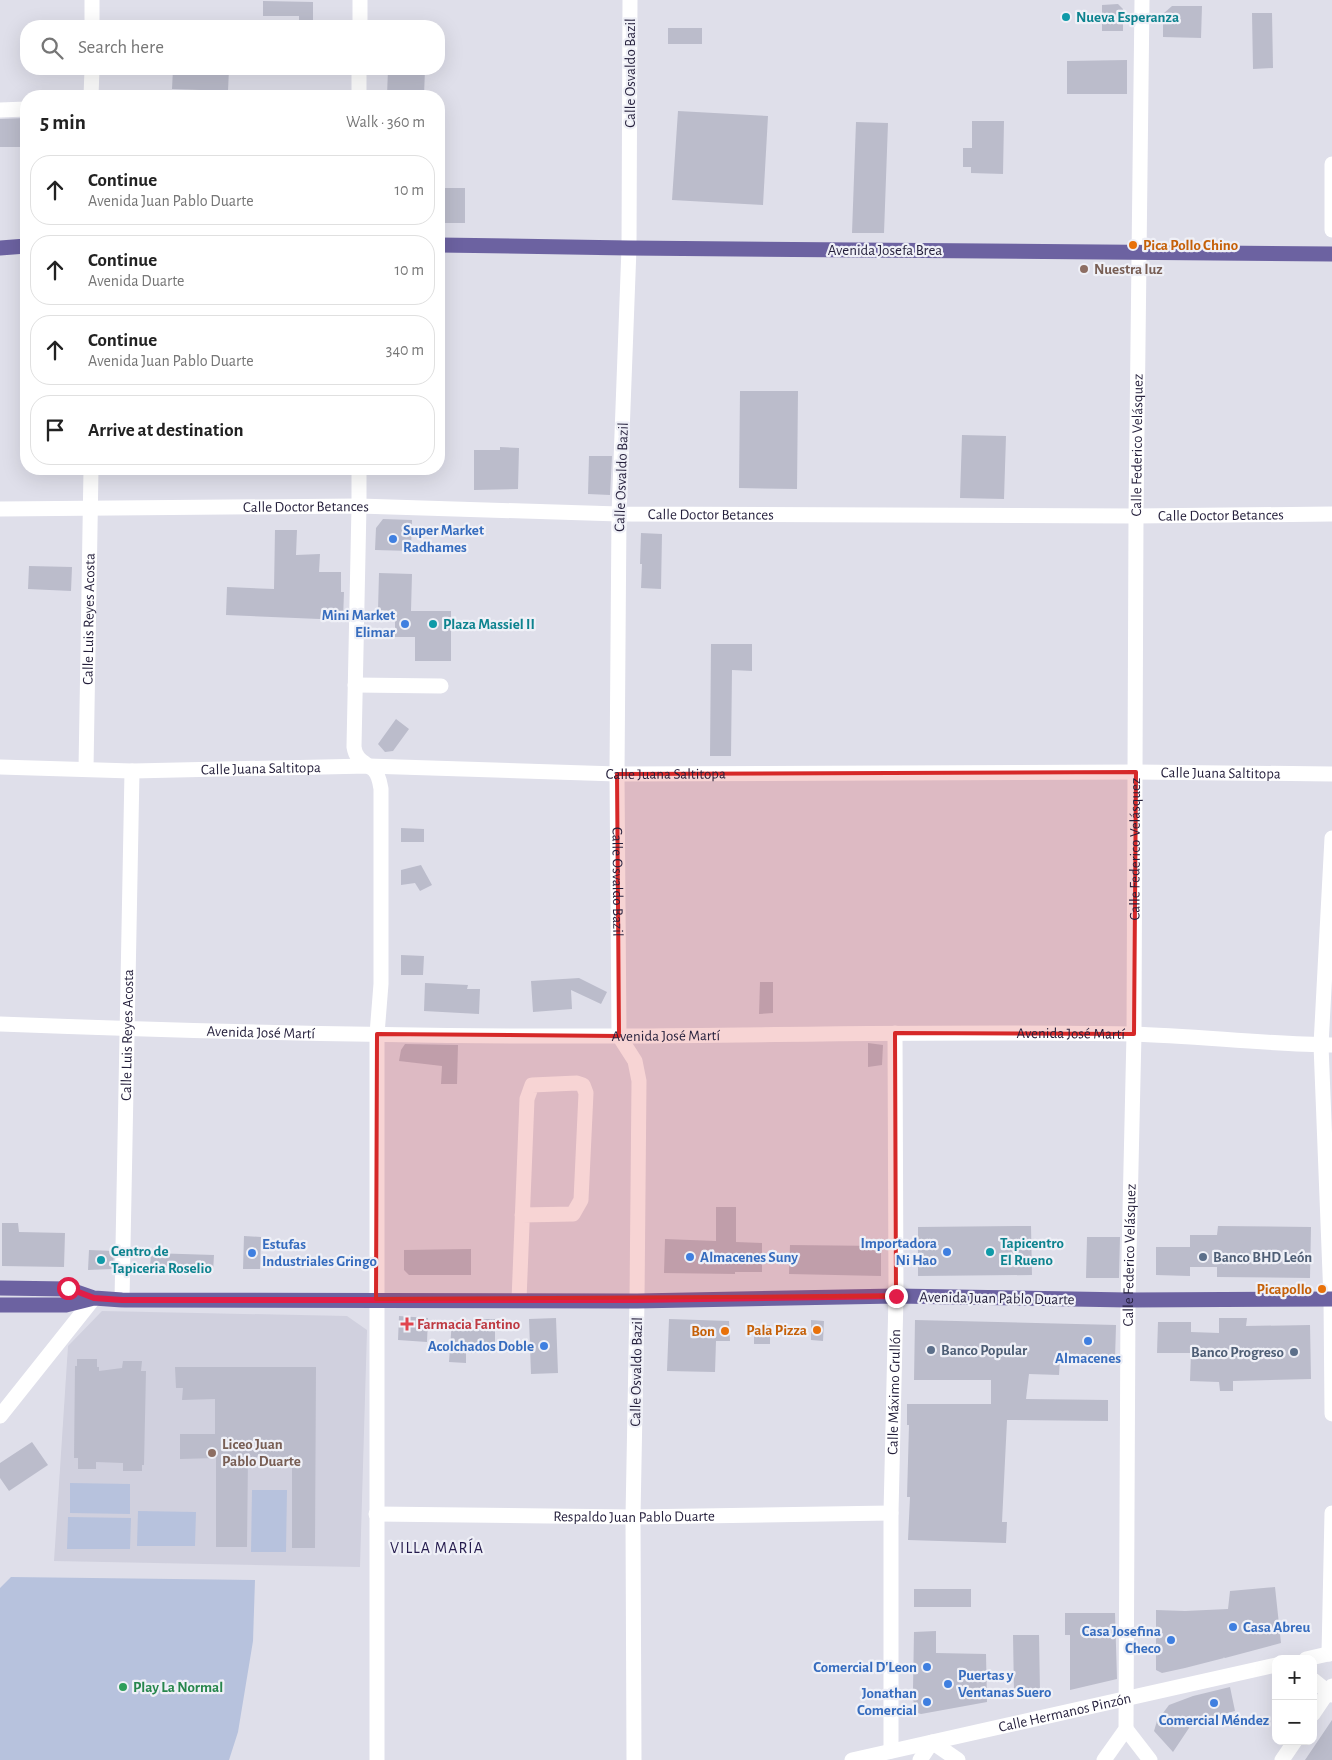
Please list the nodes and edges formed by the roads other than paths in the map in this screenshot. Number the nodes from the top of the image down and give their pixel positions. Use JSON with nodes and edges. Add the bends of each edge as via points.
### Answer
{"nodes":[{"id":1,"x":92,"y":0,"type":"edge"},
{"id":2,"x":360,"y":0,"type":"edge"},
{"id":3,"x":630,"y":0,"type":"edge"},
{"id":4,"x":1142,"y":0,"type":"edge"},
{"id":5,"x":92,"y":20,"type":"edge"},
{"id":6,"x":360,"y":20,"type":"edge"},
{"id":7,"x":92,"y":75,"type":"edge"},
{"id":8,"x":359,"y":75,"type":"edge"},
{"id":9,"x":92,"y":90,"type":"edge"},
{"id":10,"x":359,"y":90,"type":"edge"},
{"id":11,"x":0,"y":110,"type":"edge"},
{"id":12,"x":20,"y":110,"type":"edge"},
{"id":13,"x":1332,"y":164,"type":"edge"},
{"id":14,"x":1332,"y":230,"type":"edge"},
{"id":15,"x":445,"y":245,"type":"edge"},
{"id":16,"x":20,"y":246,"type":"edge"},
{"id":17,"x":0,"y":248,"type":"edge"},
{"id":18,"x":629,"y":248,"type":"junction"},
{"id":19,"x":1139,"y":252,"type":"junction"},
{"id":20,"x":1332,"y":254,"type":"edge"},
{"id":21,"x":91,"y":475,"type":"edge"},
{"id":22,"x":359,"y":475,"type":"edge"},
{"id":23,"x":359,"y":506,"type":"junction"},
{"id":24,"x":0,"y":509,"type":"edge"},
{"id":25,"x":91,"y":509,"type":"junction"},
{"id":26,"x":620,"y":514,"type":"junction"},
{"id":27,"x":1332,"y":514,"type":"edge"},
{"id":28,"x":1136,"y":516,"type":"junction"},
{"id":29,"x":356,"y":685,"type":"junction"},
{"id":30,"x":441,"y":686,"type":"dead end"},
{"id":31,"x":368,"y":766,"type":"junction"},
{"id":32,"x":0,"y":767,"type":"edge"},
{"id":33,"x":86,"y":769,"type":"junction"},
{"id":34,"x":132,"y":771,"type":"junction"},
{"id":35,"x":1136,"y":772,"type":"junction"},
{"id":36,"x":617,"y":774,"type":"junction"},
{"id":37,"x":1332,"y":774,"type":"edge"},
{"id":38,"x":1332,"y":838,"type":"edge"},
{"id":39,"x":0,"y":1024,"type":"edge"},
{"id":40,"x":126,"y":1029,"type":"junction"},
{"id":41,"x":895,"y":1033,"type":"junction"},
{"id":42,"x":377,"y":1034,"type":"junction"},
{"id":43,"x":1134,"y":1034,"type":"junction"},
{"id":44,"x":619,"y":1036,"type":"junction"},
{"id":45,"x":1326,"y":1045,"type":"edge"},
{"id":46,"x":522,"y":1215,"type":"junction"},
{"id":47,"x":0,"y":1288,"type":"edge"},
{"id":48,"x":896,"y":1296,"type":"junction"},
{"id":49,"x":94,"y":1298,"type":"junction"},
{"id":50,"x":1332,"y":1298,"type":"edge"},
{"id":51,"x":122,"y":1300,"type":"junction"},
{"id":52,"x":376,"y":1300,"type":"junction"},
{"id":53,"x":519,"y":1300,"type":"junction"},
{"id":54,"x":637,"y":1300,"type":"junction"},
{"id":55,"x":1128,"y":1300,"type":"junction"},
{"id":56,"x":0,"y":1305,"type":"edge"},
{"id":57,"x":1332,"y":1414,"type":"edge"},
{"id":58,"x":0,"y":1416,"type":"edge"},
{"id":59,"x":891,"y":1513,"type":"junction"},
{"id":60,"x":1332,"y":1513,"type":"edge"},
{"id":61,"x":376,"y":1514,"type":"junction"},
{"id":62,"x":633,"y":1517,"type":"junction"},
{"id":63,"x":1330,"y":1653,"type":"edge"},
{"id":64,"x":1317,"y":1656,"type":"edge"},
{"id":65,"x":1272,"y":1667,"type":"edge"},
{"id":66,"x":1317,"y":1682,"type":"edge"},
{"id":67,"x":1331,"y":1691,"type":"edge"},
{"id":68,"x":1126,"y":1698,"type":"junction"},
{"id":69,"x":1317,"y":1709,"type":"edge"},
{"id":70,"x":1126,"y":1729,"type":"junction"},
{"id":71,"x":932,"y":1742,"type":"junction"},
{"id":72,"x":1292,"y":1745,"type":"edge"},
{"id":73,"x":891,"y":1751,"type":"junction"},
{"id":74,"x":376,"y":1760,"type":"edge"},
{"id":75,"x":634,"y":1760,"type":"edge"},
{"id":76,"x":852,"y":1760,"type":"edge"},
{"id":77,"x":920,"y":1760,"type":"edge"},
{"id":78,"x":958,"y":1760,"type":"edge"},
{"id":79,"x":1104,"y":1760,"type":"edge"},
{"id":80,"x":1150,"y":1760,"type":"edge"},
{"id":81,"x":1282,"y":1760,"type":"edge"}],
"edges":[{"from":1,"to":5,"type":"street"},
{"from":2,"to":6,"type":"street"},
{"from":3,"to":18,"type":"street","name":"Calle Osvaldo Bazil"},
{"from":4,"to":19,"type":"street","name":"Calle Federico Velásquez"},
{"from":7,"to":9,"type":"street"},
{"from":8,"to":10,"type":"street"},
{"from":11,"to":12,"type":"street"},
{"from":13,"to":14,"type":"street"},
{"from":15,"to":18,"type":"main road","name":"Avenida Josefa Brea"},
{"from":16,"to":17,"type":"main road"},
{"from":18,"to":19,"type":"main road","name":"Avenida Josefa Brea"},
{"from":18,"to":26,"type":"street","name":"Calle Osvaldo Bazil"},
{"from":19,"to":20,"type":"main road","name":"Avenida Josefa Brea"},
{"from":19,"to":28,"type":"street","name":"Calle Federico Velásquez"},
{"from":21,"to":25,"type":"street","name":"Calle Luis Reyes Acosta"},
{"from":22,"to":23,"type":"street"},
{"from":23,"to":25,"type":"street","name":"Calle Doctor Betances"},
{"from":23,"to":26,"type":"street","name":"Calle Doctor Betances"},
{"from":23,"to":29,"type":"street"},
{"from":24,"to":25,"type":"street","name":"Calle Doctor Betances"},
{"from":25,"to":33,"type":"street","name":"Calle Luis Reyes Acosta"},
{"from":26,"to":28,"type":"street","name":"Calle Doctor Betances"},
{"from":26,"to":36,"type":"street","name":"Calle Osvaldo Bazil"},
{"from":27,"to":28,"type":"street","name":"Calle Doctor Betances"},
{"from":28,"to":35,"type":"street","name":"Calle Federico Velásquez"},
{"from":29,"to":30,"type":"street"},
{"from":29,"to":31,"type":"street","via":[[355,754]]},
{"from":31,"to":34,"type":"street","name":"Calle Juana Saltitopa"},
{"from":31,"to":36,"type":"street","name":"Calle Juana Saltitopa"},
{"from":31,"to":42,"type":"street","via":[[376,772],[381,789]]},
{"from":32,"to":33,"type":"street","name":"Calle Juana Saltitopa"},
{"from":33,"to":34,"type":"street","name":"Calle Juana Saltitopa"},
{"from":34,"to":40,"type":"street","name":"Calle Luis Reyes Acosta"},
{"from":35,"to":36,"type":"street","name":"Calle Juana Saltitopa"},
{"from":35,"to":37,"type":"street","name":"Calle Juana Saltitopa"},
{"from":35,"to":43,"type":"street","name":"Calle Federico Velásquez"},
{"from":36,"to":44,"type":"street","name":"Calle Osvaldo Bazil"},
{"from":38,"to":45,"type":"street"},
{"from":39,"to":40,"type":"street","name":"Avenida José Martí"},
{"from":40,"to":42,"type":"street","name":"Avenida José Martí"},
{"from":40,"to":51,"type":"street","name":"Calle Luis Reyes Acosta"},
{"from":41,"to":43,"type":"street","name":"Avenida José Martí"},
{"from":41,"to":44,"type":"street","name":"Avenida José Martí"},
{"from":41,"to":48,"type":"street","name":"Calle Máximo Grullón"},
{"from":42,"to":44,"type":"street","name":"Avenida José Martí"},
{"from":42,"to":52,"type":"street"},
{"from":43,"to":45,"type":"street","name":"Avenida José Martí"},
{"from":43,"to":55,"type":"street","name":"Calle Federico Velásquez"},
{"from":44,"to":54,"type":"street","name":"Calle Osvaldo Bazil","via":[[635,1061],[639,1081]]},
{"from":45,"to":50,"type":"street"},
{"from":46,"to":46,"type":"street","via":[[528,1091],[532,1085],[583,1085],[586,1093],[581,1200],[573,1214]]},
{"from":46,"to":53,"type":"street"},
{"from":47,"to":49,"type":"main road","via":[[68,1288]]},
{"from":48,"to":54,"type":"main road","name":"Avenida Juan Pablo Duarte"},
{"from":48,"to":55,"type":"main road","name":"Avenida Juan Pablo Duarte"},
{"from":48,"to":59,"type":"street","name":"Calle Máximo Grullón"},
{"from":49,"to":51,"type":"main road","name":"Avenida Juan Pablo Duarte"},
{"from":49,"to":56,"type":"main road","via":[[66,1305]]},
{"from":49,"to":58,"type":"street"},
{"from":50,"to":55,"type":"main road","name":"Avenida Juan Pablo Duarte"},
{"from":50,"to":57,"type":"street"},
{"from":51,"to":52,"type":"main road","name":"Avenida Juan Pablo Duarte"},
{"from":52,"to":53,"type":"main road","name":"Avenida Juan Pablo Duarte"},
{"from":52,"to":61,"type":"street"},
{"from":53,"to":54,"type":"main road","name":"Avenida Juan Pablo Duarte"},
{"from":54,"to":62,"type":"street","name":"Calle Osvaldo Bazil"},
{"from":55,"to":68,"type":"street","name":"Calle Federico Velásquez"},
{"from":59,"to":62,"type":"street","name":"Respaldo Juan Pablo Duarte"},
{"from":59,"to":73,"type":"street","name":"Calle Máximo Grullón"},
{"from":60,"to":63,"type":"street"},
{"from":61,"to":62,"type":"street","name":"Respaldo Juan Pablo Duarte"},
{"from":61,"to":74,"type":"street"},
{"from":62,"to":75,"type":"street","name":"Calle Osvaldo Bazil"},
{"from":63,"to":64,"type":"street"},
{"from":65,"to":68,"type":"street","name":"Calle Hermanos Pinzón"},
{"from":66,"to":67,"type":"street"},
{"from":67,"to":69,"type":"street"},
{"from":68,"to":70,"type":"street","name":"Calle Federico Velásquez"},
{"from":68,"to":71,"type":"street","name":"Calle Hermanos Pinzón"},
{"from":70,"to":79,"type":"street"},
{"from":70,"to":80,"type":"street"},
{"from":71,"to":73,"type":"street","name":"Calle Hermanos Pinzón"},
{"from":71,"to":77,"type":"street"},
{"from":71,"to":78,"type":"street"},
{"from":72,"to":81,"type":"street"},
{"from":73,"to":76,"type":"street","name":"Calle Hermanos Pinzón"}]}
